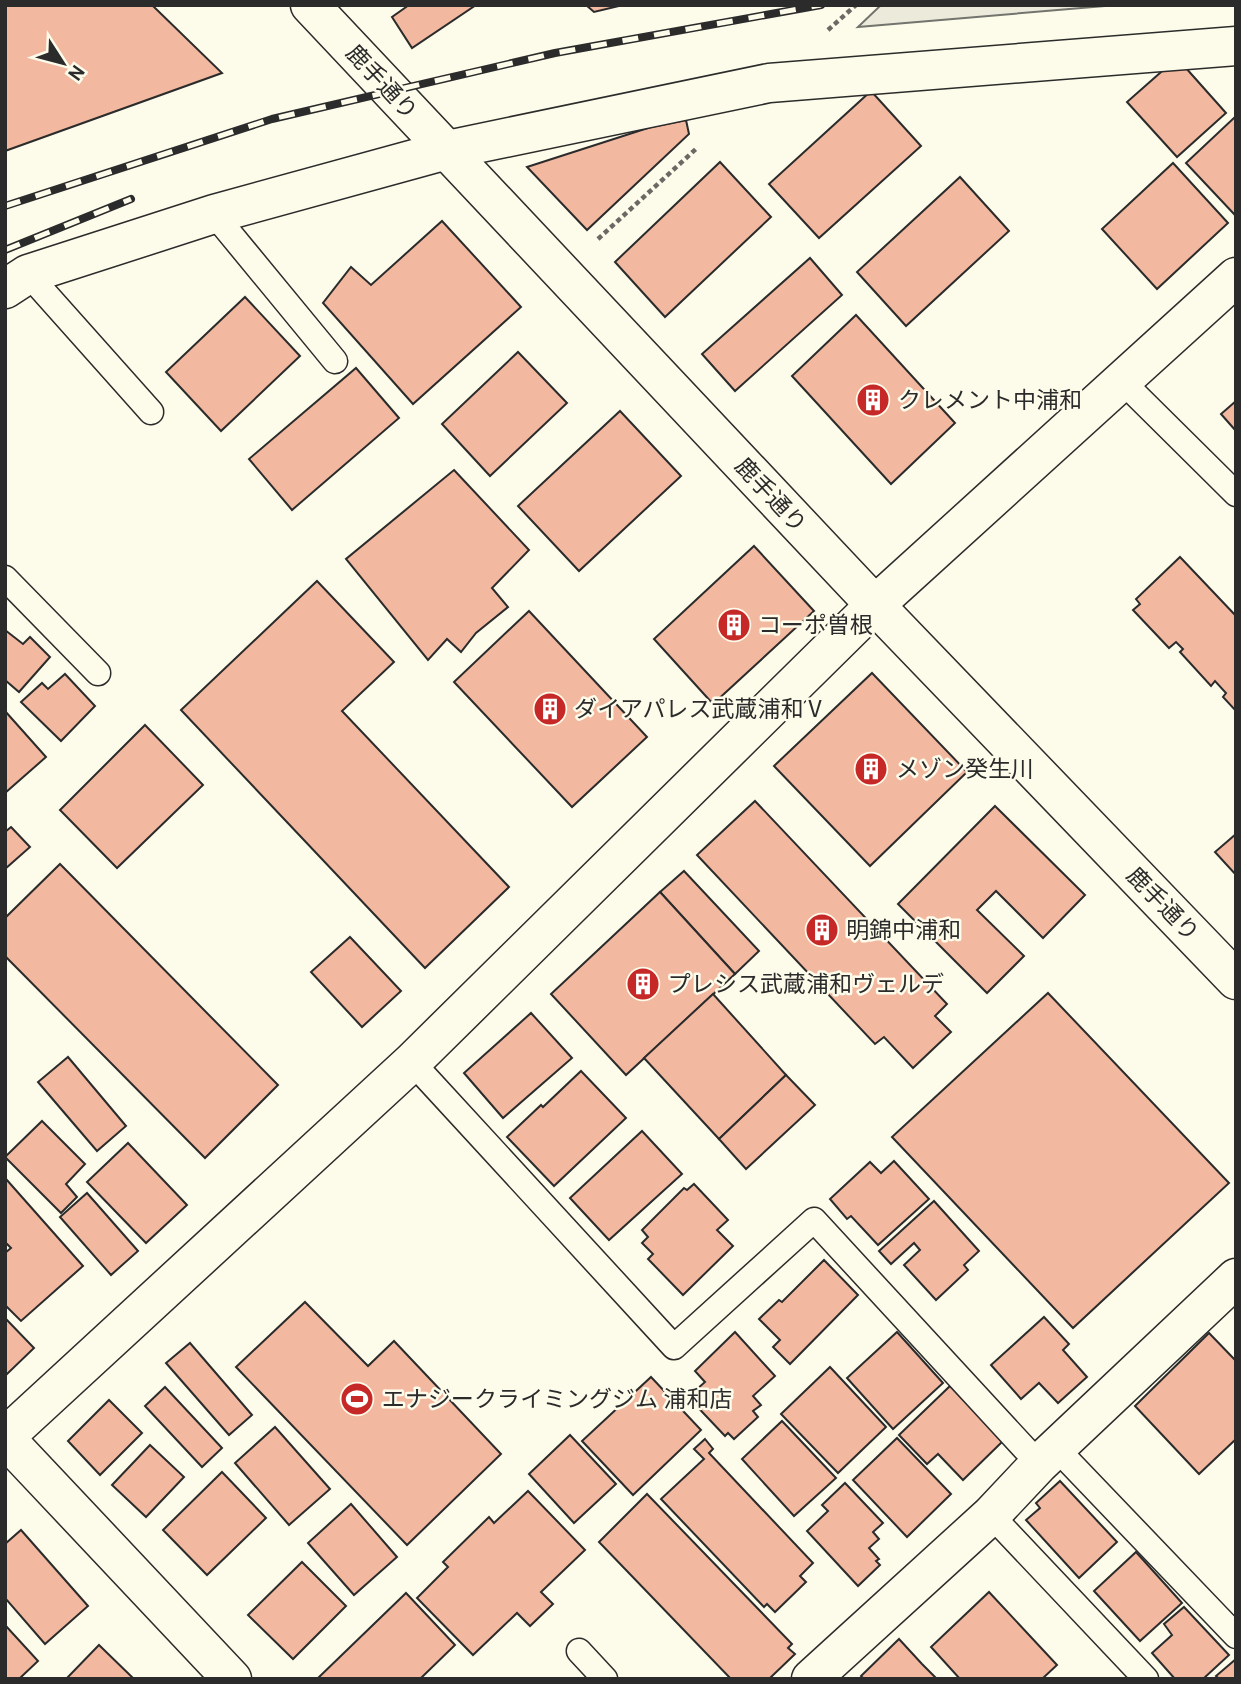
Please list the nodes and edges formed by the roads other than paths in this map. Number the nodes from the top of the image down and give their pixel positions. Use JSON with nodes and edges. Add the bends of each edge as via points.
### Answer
{"nodes":[{"id":1,"x":310,"y":5,"type":"edge"},
{"id":2,"x":1236,"y":46,"type":"edge"},
{"id":3,"x":447,"y":150,"type":"junction"},
{"id":4,"x":214,"y":214,"type":"junction"},
{"id":5,"x":1236,"y":277,"type":"edge"},
{"id":6,"x":17,"y":281,"type":"edge"},
{"id":7,"x":335,"y":361,"type":"dead end"},
{"id":8,"x":1122,"y":381,"type":"junction"},
{"id":9,"x":151,"y":412,"type":"dead end"},
{"id":10,"x":1236,"y":494,"type":"edge"},
{"id":11,"x":5,"y":579,"type":"edge"},
{"id":12,"x":875,"y":605,"type":"junction"},
{"id":13,"x":98,"y":673,"type":"dead end"},
{"id":14,"x":1236,"y":980,"type":"edge"},
{"id":15,"x":412,"y":1062,"type":"junction"},
{"id":16,"x":1236,"y":1278,"type":"edge"},
{"id":17,"x":5,"y":1437,"type":"edge"},
{"id":18,"x":1047,"y":1456,"type":"junction"},
{"id":19,"x":991,"y":1515,"type":"junction"},
{"id":20,"x":1236,"y":1636,"type":"edge"},
{"id":21,"x":579,"y":1651,"type":"dead end"},
{"id":22,"x":821,"y":1675,"type":"edge"},
{"id":23,"x":232,"y":1679,"type":"edge"},
{"id":24,"x":605,"y":1679,"type":"edge"},
{"id":25,"x":1146,"y":1679,"type":"edge"}],
"edges":[{"from":1,"to":3,"type":"street","name":"鹿手通り"},
{"from":2,"to":3,"type":"street","via":[[769,83]]},
{"from":3,"to":4,"type":"street"},
{"from":3,"to":12,"type":"street","name":"鹿手通り"},
{"from":4,"to":6,"type":"street"},
{"from":4,"to":7,"type":"lane"},
{"from":5,"to":8,"type":"street"},
{"from":6,"to":9,"type":"lane"},
{"from":8,"to":10,"type":"lane"},
{"from":8,"to":12,"type":"street"},
{"from":11,"to":13,"type":"lane"},
{"from":12,"to":14,"type":"street","name":"鹿手通り"},
{"from":12,"to":15,"type":"street"},
{"from":15,"to":17,"type":"street"},
{"from":15,"to":18,"type":"lane","via":[[674,1347],[814,1220]]},
{"from":16,"to":18,"type":"street"},
{"from":17,"to":23,"type":"street"},
{"from":18,"to":19,"type":"street"},
{"from":18,"to":20,"type":"lane"},
{"from":19,"to":22,"type":"street"},
{"from":19,"to":25,"type":"lane"},
{"from":21,"to":24,"type":"lane"}]}
